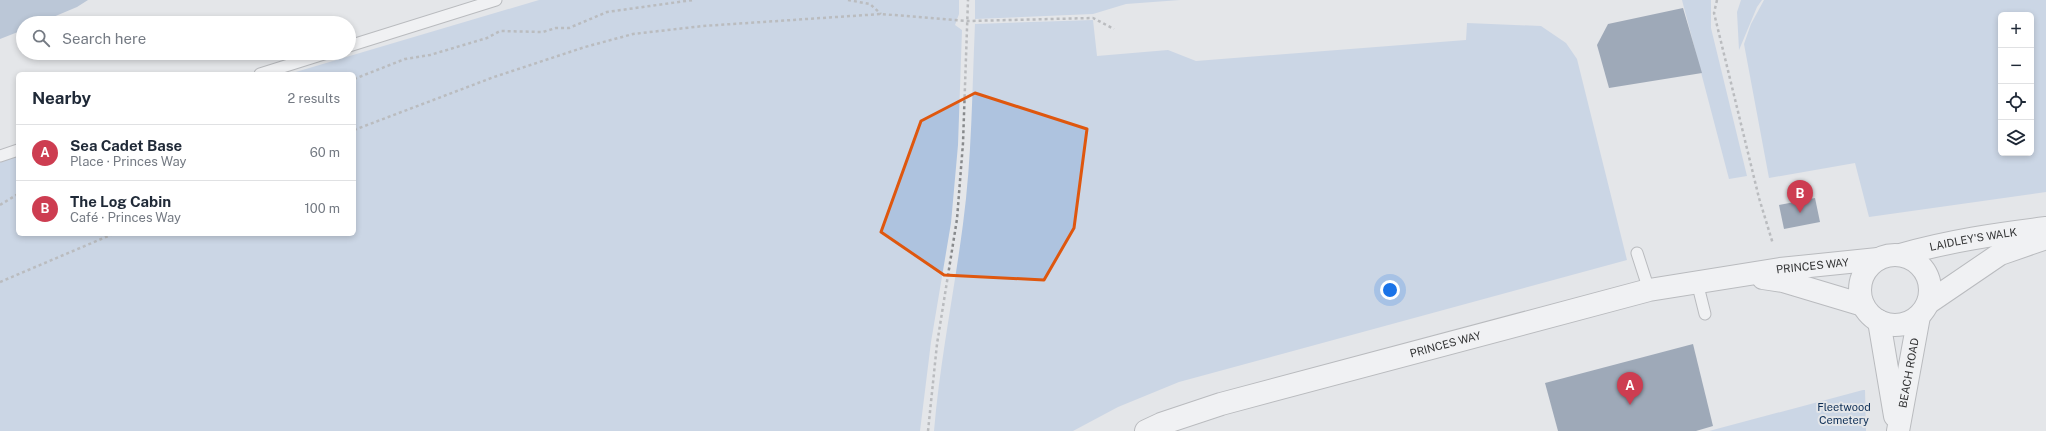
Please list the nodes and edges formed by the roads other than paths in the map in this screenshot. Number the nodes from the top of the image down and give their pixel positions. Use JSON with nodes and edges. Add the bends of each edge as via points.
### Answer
{"nodes":[{"id":1,"x":496,"y":0,"type":"edge"},
{"id":2,"x":356,"y":44,"type":"edge"},
{"id":3,"x":305,"y":60,"type":"edge"},
{"id":4,"x":266,"y":72,"type":"edge"},
{"id":5,"x":16,"y":151,"type":"edge"},
{"id":6,"x":0,"y":156,"type":"edge"},
{"id":7,"x":2046,"y":228,"type":"edge"},
{"id":8,"x":2046,"y":238,"type":"edge"},
{"id":9,"x":1637,"y":253,"type":"dead end"},
{"id":10,"x":1900,"y":255,"type":"junction"},
{"id":11,"x":1878,"y":259,"type":"junction"},
{"id":12,"x":1748,"y":275,"type":"junction"},
{"id":13,"x":1697,"y":282,"type":"junction"},
{"id":14,"x":1649,"y":290,"type":"junction"},
{"id":15,"x":1863,"y":305,"type":"junction"},
{"id":16,"x":1924,"y":309,"type":"junction"},
{"id":17,"x":1705,"y":314,"type":"dead end"},
{"id":18,"x":1878,"y":321,"type":"junction"},
{"id":19,"x":1146,"y":431,"type":"edge"},
{"id":20,"x":1898,"y":431,"type":"edge"}],
"edges":[{"from":1,"to":2,"type":"lane"},
{"from":3,"to":4,"type":"lane"},
{"from":5,"to":6,"type":"lane"},
{"from":7,"to":10,"type":"street","name":"LAIDLEY'S WALK","via":[[1984,236]]},
{"from":8,"to":16,"type":"street","name":"LAIDLEY'S WALK","via":[[2000,254]]},
{"from":9,"to":14,"type":"lane"},
{"from":10,"to":11,"type":"street","via":[[1888,255]]},
{"from":10,"to":16,"type":"street","via":[[1914,260],[1926,274],[1930,285]]},
{"from":11,"to":12,"type":"street","name":"PRINCES WAY","via":[[1780,269]]},
{"from":11,"to":15,"type":"street","via":[[1868,267],[1860,284]]},
{"from":12,"to":13,"type":"street","name":"PRINCES WAY"},
{"from":12,"to":15,"type":"street","name":"PRINCES WAY","via":[[1784,281]]},
{"from":13,"to":14,"type":"street","name":"PRINCES WAY"},
{"from":13,"to":17,"type":"lane"},
{"from":14,"to":19,"type":"street","name":"PRINCES WAY","via":[[1220,404]]},
{"from":15,"to":18,"type":"street"},
{"from":16,"to":18,"type":"street","via":[[1908,322],[1890,324]]},
{"from":16,"to":20,"type":"street","name":"BEACH ROAD"},
{"from":18,"to":20,"type":"street","name":"BEACH ROAD"}]}
